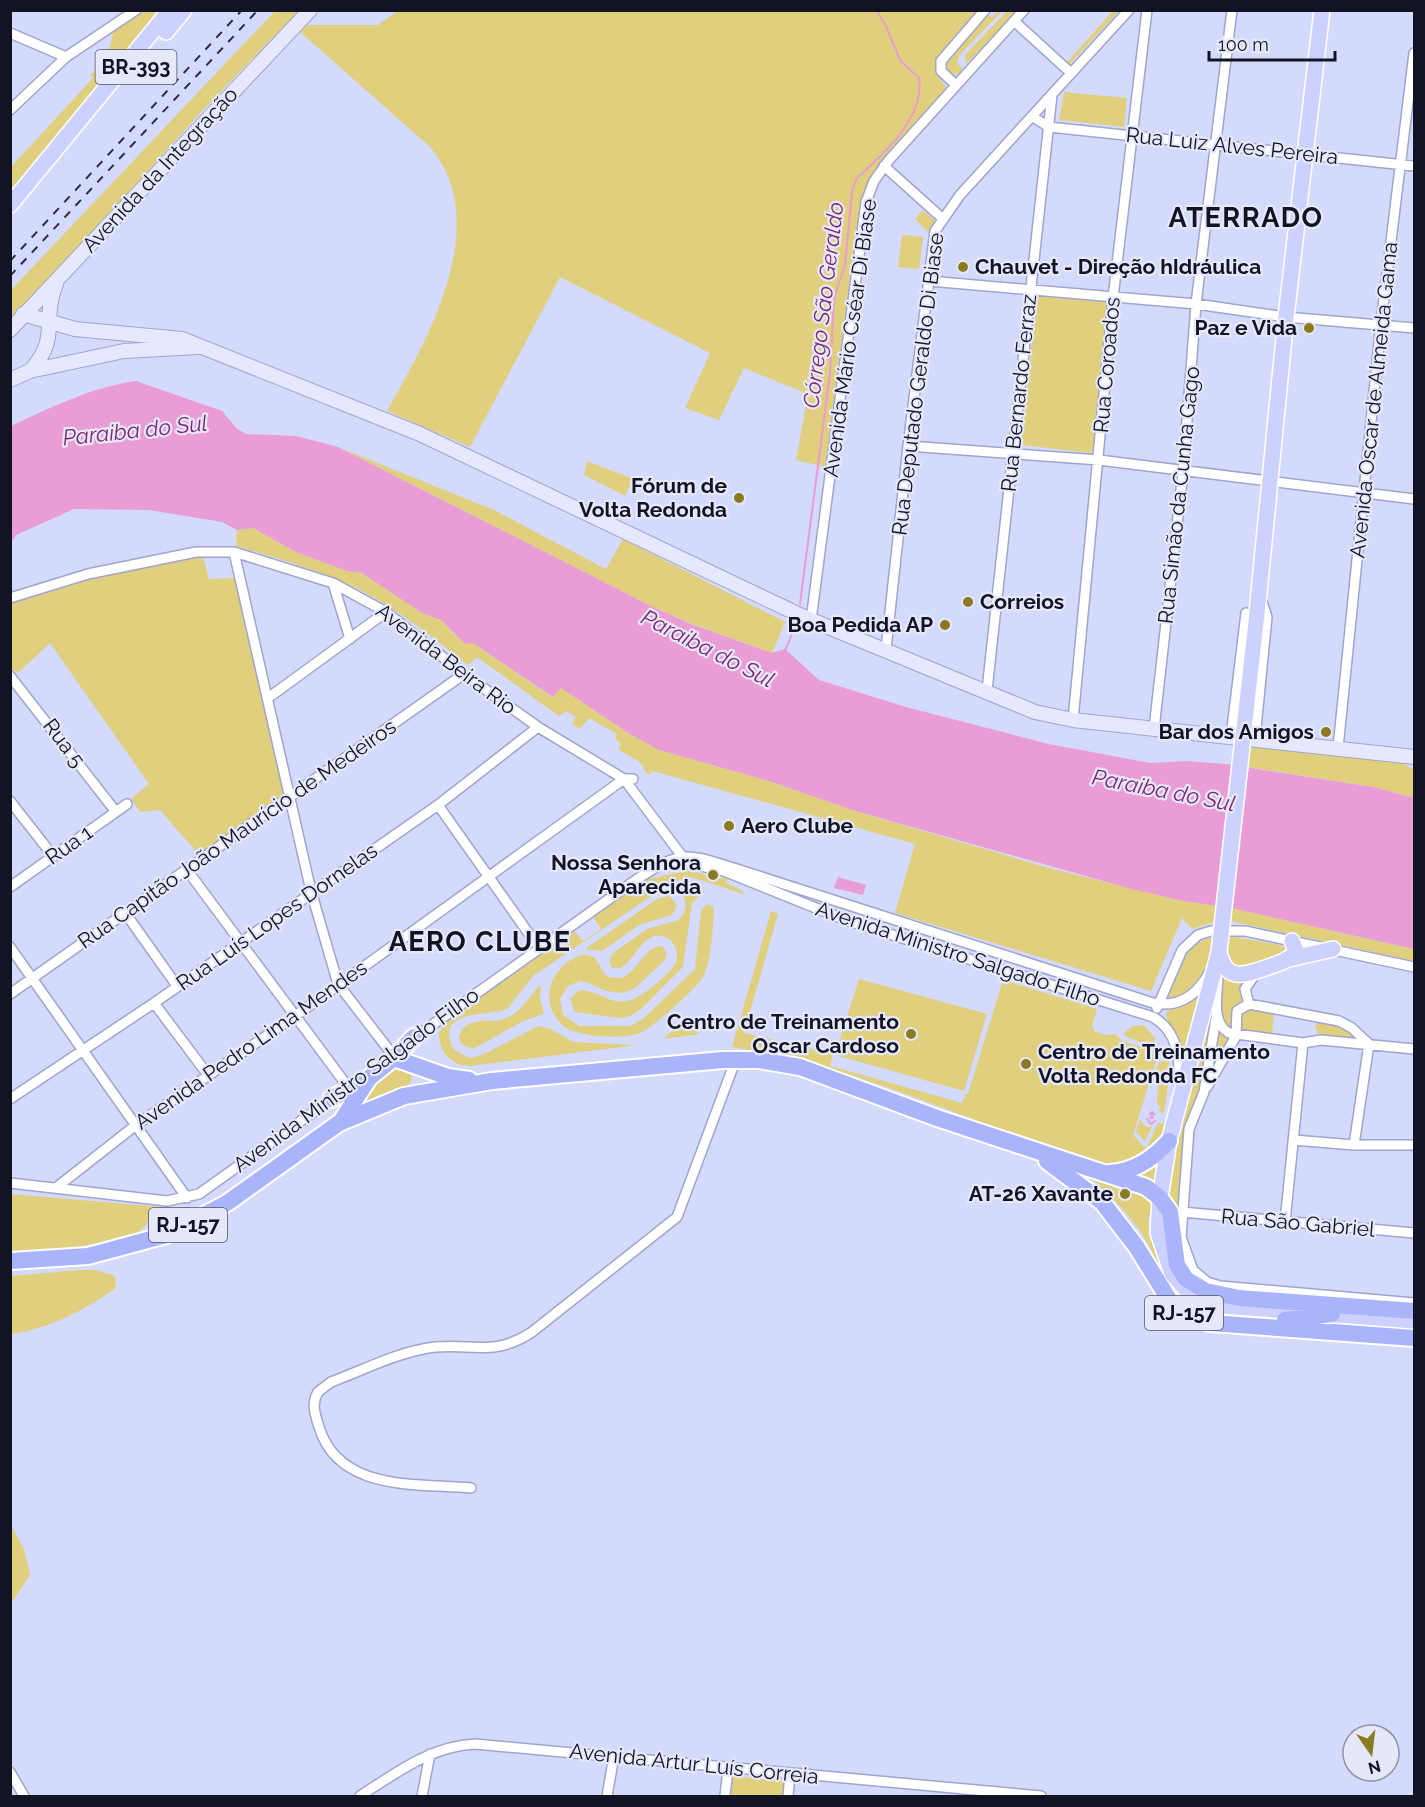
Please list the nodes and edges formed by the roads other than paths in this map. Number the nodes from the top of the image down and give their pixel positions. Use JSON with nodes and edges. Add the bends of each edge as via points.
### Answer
{"nodes":[{"id":1,"x":136,"y":10,"type":"edge"},
{"id":2,"x":170,"y":10,"type":"edge"},
{"id":3,"x":184,"y":10,"type":"edge"},
{"id":4,"x":310,"y":10,"type":"edge"},
{"id":5,"x":985,"y":10,"type":"edge"},
{"id":6,"x":1024,"y":10,"type":"edge"},
{"id":7,"x":1129,"y":10,"type":"edge"},
{"id":8,"x":1147,"y":10,"type":"edge"},
{"id":9,"x":1232,"y":10,"type":"edge"},
{"id":10,"x":1322,"y":10,"type":"edge"},
{"id":11,"x":1014,"y":21,"type":"junction"},
{"id":12,"x":10,"y":33,"type":"edge"},
{"id":13,"x":1414,"y":53,"type":"edge"},
{"id":14,"x":66,"y":57,"type":"junction"},
{"id":15,"x":1071,"y":73,"type":"junction"},
{"id":16,"x":956,"y":85,"type":"junction"},
{"id":17,"x":1053,"y":95,"type":"junction"},
{"id":18,"x":10,"y":110,"type":"edge"},
{"id":19,"x":1033,"y":117,"type":"junction"},
{"id":20,"x":84,"y":119,"type":"junction"},
{"id":21,"x":1049,"y":128,"type":"junction"},
{"id":22,"x":1134,"y":136,"type":"junction"},
{"id":23,"x":1216,"y":143,"type":"junction"},
{"id":24,"x":1307,"y":154,"type":"junction"},
{"id":25,"x":1401,"y":165,"type":"junction"},
{"id":26,"x":884,"y":166,"type":"junction"},
{"id":27,"x":1414,"y":166,"type":"edge"},
{"id":28,"x":10,"y":205,"type":"edge"},
{"id":29,"x":942,"y":218,"type":"junction"},
{"id":30,"x":929,"y":281,"type":"junction"},
{"id":31,"x":58,"y":282,"type":"junction"},
{"id":32,"x":1029,"y":289,"type":"junction"},
{"id":33,"x":1113,"y":298,"type":"junction"},
{"id":34,"x":1196,"y":304,"type":"junction"},
{"id":35,"x":23,"y":314,"type":"junction"},
{"id":36,"x":1286,"y":317,"type":"junction"},
{"id":37,"x":49,"y":322,"type":"junction"},
{"id":38,"x":1381,"y":323,"type":"junction"},
{"id":39,"x":1414,"y":328,"type":"edge"},
{"id":40,"x":10,"y":330,"type":"edge"},
{"id":41,"x":201,"y":346,"type":"junction"},
{"id":42,"x":10,"y":367,"type":"edge"},
{"id":43,"x":30,"y":371,"type":"junction"},
{"id":44,"x":10,"y":380,"type":"edge"},
{"id":45,"x":908,"y":446,"type":"junction"},
{"id":46,"x":1012,"y":454,"type":"junction"},
{"id":47,"x":1099,"y":460,"type":"junction"},
{"id":48,"x":1183,"y":472,"type":"junction"},
{"id":49,"x":1270,"y":482,"type":"junction"},
{"id":50,"x":1363,"y":492,"type":"junction"},
{"id":51,"x":1414,"y":499,"type":"edge"},
{"id":52,"x":234,"y":552,"type":"junction"},
{"id":53,"x":333,"y":583,"type":"junction"},
{"id":54,"x":1260,"y":593,"type":"junction"},
{"id":55,"x":10,"y":598,"type":"edge"},
{"id":56,"x":386,"y":612,"type":"junction"},
{"id":57,"x":1252,"y":613,"type":"junction"},
{"id":58,"x":807,"y":619,"type":"junction"},
{"id":59,"x":350,"y":639,"type":"junction"},
{"id":60,"x":886,"y":649,"type":"junction"},
{"id":61,"x":464,"y":674,"type":"junction"},
{"id":62,"x":10,"y":676,"type":"edge"},
{"id":63,"x":987,"y":690,"type":"junction"},
{"id":64,"x":268,"y":698,"type":"junction"},
{"id":65,"x":1073,"y":720,"type":"junction"},
{"id":66,"x":538,"y":727,"type":"junction"},
{"id":67,"x":1154,"y":729,"type":"junction"},
{"id":68,"x":1231,"y":736,"type":"junction"},
{"id":69,"x":1255,"y":738,"type":"junction"},
{"id":70,"x":1338,"y":748,"type":"junction"},
{"id":71,"x":1400,"y":756,"type":"junction"},
{"id":72,"x":1414,"y":757,"type":"edge"},
{"id":73,"x":1414,"y":765,"type":"edge"},
{"id":74,"x":628,"y":779,"type":"junction"},
{"id":75,"x":290,"y":795,"type":"junction"},
{"id":76,"x":10,"y":801,"type":"edge"},
{"id":77,"x":127,"y":804,"type":"dead end"},
{"id":78,"x":438,"y":806,"type":"junction"},
{"id":79,"x":116,"y":812,"type":"junction"},
{"id":80,"x":668,"y":840,"type":"junction"},
{"id":81,"x":52,"y":856,"type":"junction"},
{"id":82,"x":682,"y":856,"type":"junction"},
{"id":83,"x":670,"y":860,"type":"junction"},
{"id":84,"x":187,"y":870,"type":"junction"},
{"id":85,"x":489,"y":877,"type":"junction"},
{"id":86,"x":10,"y":887,"type":"edge"},
{"id":87,"x":311,"y":891,"type":"junction"},
{"id":88,"x":126,"y":914,"type":"junction"},
{"id":89,"x":1292,"y":941,"type":"junction"},
{"id":90,"x":240,"y":942,"type":"junction"},
{"id":91,"x":10,"y":947,"type":"edge"},
{"id":92,"x":538,"y":948,"type":"junction"},
{"id":93,"x":1333,"y":949,"type":"junction"},
{"id":94,"x":1218,"y":958,"type":"junction"},
{"id":95,"x":1289,"y":959,"type":"junction"},
{"id":96,"x":1414,"y":967,"type":"edge"},
{"id":97,"x":1260,"y":970,"type":"junction"},
{"id":98,"x":33,"y":977,"type":"junction"},
{"id":99,"x":338,"y":984,"type":"junction"},
{"id":100,"x":177,"y":986,"type":"junction"},
{"id":101,"x":10,"y":994,"type":"edge"},
{"id":102,"x":154,"y":1003,"type":"junction"},
{"id":103,"x":1158,"y":1004,"type":"junction"},
{"id":104,"x":1249,"y":1004,"type":"junction"},
{"id":105,"x":1217,"y":1012,"type":"junction"},
{"id":106,"x":294,"y":1017,"type":"junction"},
{"id":107,"x":1153,"y":1017,"type":"junction"},
{"id":108,"x":1236,"y":1036,"type":"junction"},
{"id":109,"x":414,"y":1038,"type":"joint"},
{"id":110,"x":1303,"y":1043,"type":"junction"},
{"id":111,"x":1369,"y":1044,"type":"junction"},
{"id":112,"x":1414,"y":1049,"type":"edge"},
{"id":113,"x":84,"y":1050,"type":"junction"},
{"id":114,"x":393,"y":1056,"type":"junction"},
{"id":115,"x":736,"y":1059,"type":"junction"},
{"id":116,"x":411,"y":1065,"type":"junction"},
{"id":117,"x":208,"y":1075,"type":"junction"},
{"id":118,"x":369,"y":1078,"type":"junction"},
{"id":119,"x":492,"y":1081,"type":"junction"},
{"id":120,"x":348,"y":1087,"type":"junction"},
{"id":121,"x":1204,"y":1092,"type":"junction"},
{"id":122,"x":404,"y":1096,"type":"junction"},
{"id":123,"x":10,"y":1099,"type":"edge"},
{"id":124,"x":331,"y":1100,"type":"junction"},
{"id":125,"x":1178,"y":1108,"type":"junction"},
{"id":126,"x":339,"y":1123,"type":"junction"},
{"id":127,"x":136,"y":1125,"type":"junction"},
{"id":128,"x":1294,"y":1140,"type":"junction"},
{"id":129,"x":1169,"y":1141,"type":"junction"},
{"id":130,"x":1354,"y":1145,"type":"junction"},
{"id":131,"x":1414,"y":1145,"type":"edge"},
{"id":132,"x":1026,"y":1148,"type":"junction"},
{"id":133,"x":1104,"y":1174,"type":"junction"},
{"id":134,"x":10,"y":1183,"type":"edge"},
{"id":135,"x":57,"y":1188,"type":"junction"},
{"id":136,"x":187,"y":1198,"type":"junction"},
{"id":137,"x":1160,"y":1198,"type":"junction"},
{"id":138,"x":1182,"y":1212,"type":"junction"},
{"id":139,"x":1285,"y":1222,"type":"junction"},
{"id":140,"x":1414,"y":1233,"type":"edge"},
{"id":141,"x":10,"y":1261,"type":"edge"},
{"id":142,"x":1414,"y":1303,"type":"edge"},
{"id":143,"x":1414,"y":1311,"type":"edge"},
{"id":144,"x":1332,"y":1314,"type":"junction"},
{"id":145,"x":1414,"y":1321,"type":"edge"},
{"id":146,"x":1254,"y":1325,"type":"junction"},
{"id":147,"x":1414,"y":1338,"type":"edge"},
{"id":148,"x":471,"y":1488,"type":"dead end"},
{"id":149,"x":430,"y":1754,"type":"junction"},
{"id":150,"x":614,"y":1756,"type":"junction"},
{"id":151,"x":728,"y":1768,"type":"junction"},
{"id":152,"x":10,"y":1772,"type":"edge"},
{"id":153,"x":790,"y":1774,"type":"junction"},
{"id":154,"x":969,"y":1793,"type":"edge"},
{"id":155,"x":24,"y":1797,"type":"edge"},
{"id":156,"x":360,"y":1797,"type":"edge"},
{"id":157,"x":422,"y":1797,"type":"edge"},
{"id":158,"x":607,"y":1797,"type":"edge"},
{"id":159,"x":725,"y":1797,"type":"edge"},
{"id":160,"x":788,"y":1797,"type":"edge"},
{"id":161,"x":1041,"y":1797,"type":"edge"}],
"edges":[{"from":1,"to":14,"type":"street"},
{"from":2,"to":20,"type":"main road","number":"BR-393"},
{"from":3,"to":20,"type":"main road","number":"BR-393","via":[[136,67]]},
{"from":4,"to":31,"type":"street","name":"Avenida da Integração"},
{"from":5,"to":16,"type":"street","via":[[941,61],[941,71]]},
{"from":6,"to":11,"type":"street","name":"Avenida Mário Cséar Di Biase"},
{"from":7,"to":15,"type":"street","name":"Rua Deputado Geraldo Di Biase"},
{"from":8,"to":22,"type":"street","name":"Rua Coroados"},
{"from":9,"to":23,"type":"street","name":"Rua Simão da Cunha Gago"},
{"from":10,"to":24,"type":"main road"},
{"from":11,"to":15,"type":"street"},
{"from":11,"to":16,"type":"street","name":"Avenida Mário Cséar Di Biase"},
{"from":12,"to":14,"type":"street"},
{"from":13,"to":25,"type":"street","name":"Avenida Oscar de Almeida Gama"},
{"from":14,"to":18,"type":"street"},
{"from":15,"to":17,"type":"street","name":"Rua Deputado Geraldo Di Biase"},
{"from":16,"to":26,"type":"street","name":"Avenida Mário Cséar Di Biase"},
{"from":17,"to":19,"type":"street","name":"Rua Deputado Geraldo Di Biase"},
{"from":17,"to":21,"type":"street","name":"Rua Bernardo Ferraz"},
{"from":19,"to":21,"type":"street"},
{"from":19,"to":29,"type":"street","name":"Rua Deputado Geraldo Di Biase"},
{"from":20,"to":28,"type":"main road","number":"BR-393"},
{"from":21,"to":22,"type":"street","name":"Rua Luiz Alves Pereira"},
{"from":21,"to":32,"type":"street","name":"Rua Bernardo Ferraz"},
{"from":22,"to":23,"type":"street","name":"Rua Luiz Alves Pereira"},
{"from":22,"to":33,"type":"street","name":"Rua Coroados"},
{"from":23,"to":24,"type":"street","name":"Rua Luiz Alves Pereira"},
{"from":23,"to":34,"type":"street","name":"Rua Simão da Cunha Gago"},
{"from":24,"to":25,"type":"street","name":"Rua Luiz Alves Pereira"},
{"from":24,"to":36,"type":"main road"},
{"from":25,"to":27,"type":"street","name":"Rua Luiz Alves Pereira"},
{"from":25,"to":38,"type":"street","name":"Avenida Oscar de Almeida Gama"},
{"from":26,"to":29,"type":"street"},
{"from":26,"to":58,"type":"street","name":"Avenida Mário Cséar Di Biase","via":[[872,186],[862,217]]},
{"from":29,"to":30,"type":"street","name":"Rua Deputado Geraldo Di Biase","via":[[933,238]]},
{"from":30,"to":32,"type":"street"},
{"from":30,"to":45,"type":"street","name":"Rua Deputado Geraldo Di Biase"},
{"from":31,"to":35,"type":"street","name":"Avenida da Integração"},
{"from":31,"to":37,"type":"street"},
{"from":32,"to":33,"type":"street"},
{"from":32,"to":46,"type":"street","name":"Rua Bernardo Ferraz"},
{"from":33,"to":34,"type":"street"},
{"from":33,"to":47,"type":"street","name":"Rua Coroados"},
{"from":34,"to":36,"type":"street"},
{"from":34,"to":48,"type":"street","name":"Rua Simão da Cunha Gago"},
{"from":35,"to":37,"type":"street"},
{"from":35,"to":40,"type":"street","name":"Avenida da Integração"},
{"from":36,"to":38,"type":"street"},
{"from":36,"to":49,"type":"main road"},
{"from":37,"to":41,"type":"street","via":[[101,332],[166,335]]},
{"from":37,"to":43,"type":"street","via":[[48,345]]},
{"from":38,"to":39,"type":"street"},
{"from":38,"to":50,"type":"street","name":"Avenida Oscar de Almeida Gama"},
{"from":41,"to":43,"type":"street","via":[[123,351]]},
{"from":41,"to":58,"type":"street","via":[[420,434]]},
{"from":42,"to":43,"type":"street"},
{"from":43,"to":44,"type":"street"},
{"from":45,"to":46,"type":"street"},
{"from":45,"to":60,"type":"street","name":"Rua Deputado Geraldo Di Biase"},
{"from":46,"to":47,"type":"street"},
{"from":46,"to":63,"type":"street","name":"Rua Bernardo Ferraz"},
{"from":47,"to":48,"type":"street"},
{"from":47,"to":65,"type":"street","name":"Rua Coroados"},
{"from":48,"to":49,"type":"street"},
{"from":48,"to":67,"type":"street","name":"Rua Simão da Cunha Gago"},
{"from":49,"to":50,"type":"street"},
{"from":49,"to":54,"type":"main road"},
{"from":50,"to":51,"type":"street"},
{"from":50,"to":70,"type":"street","name":"Avenida Oscar de Almeida Gama"},
{"from":52,"to":53,"type":"street","name":"Avenida Beira Rio"},
{"from":52,"to":55,"type":"street","name":"Avenida Beira Rio","via":[[171,555],[88,574]]},
{"from":52,"to":64,"type":"street"},
{"from":53,"to":56,"type":"street","name":"Avenida Beira Rio"},
{"from":53,"to":59,"type":"street"},
{"from":54,"to":57,"type":"main road"},
{"from":54,"to":69,"type":"street","via":[[1267,617]]},
{"from":56,"to":59,"type":"street"},
{"from":56,"to":61,"type":"street","name":"Avenida Beira Rio"},
{"from":57,"to":68,"type":"street"},
{"from":57,"to":94,"type":"main road","bridge":true},
{"from":58,"to":60,"type":"street"},
{"from":59,"to":64,"type":"street"},
{"from":60,"to":63,"type":"street"},
{"from":61,"to":66,"type":"street","name":"Avenida Beira Rio"},
{"from":61,"to":75,"type":"street","name":"Rua Capitão João Maurício de Medeiros"},
{"from":62,"to":79,"type":"street","name":"Rua 5"},
{"from":63,"to":65,"type":"street","via":[[1035,712]]},
{"from":64,"to":75,"type":"street"},
{"from":65,"to":67,"type":"street"},
{"from":66,"to":74,"type":"street","name":"Avenida Beira Rio"},
{"from":66,"to":78,"type":"street","name":"Rua Luís Lopes Dornelas"},
{"from":67,"to":68,"type":"street"},
{"from":68,"to":69,"type":"street"},
{"from":69,"to":70,"type":"street"},
{"from":70,"to":71,"type":"street"},
{"from":71,"to":72,"type":"street"},
{"from":71,"to":73,"type":"street"},
{"from":74,"to":80,"type":"street","name":"Avenida Beira Rio"},
{"from":74,"to":85,"type":"street","name":"Avenida Pedro Lima Mendes"},
{"from":75,"to":84,"type":"street","name":"Rua Capitão João Maurício de Medeiros"},
{"from":75,"to":87,"type":"street"},
{"from":76,"to":81,"type":"street"},
{"from":77,"to":79,"type":"street","name":"Rua 1"},
{"from":78,"to":85,"type":"street"},
{"from":78,"to":87,"type":"street","name":"Rua Luís Lopes Dornelas"},
{"from":79,"to":81,"type":"street","name":"Rua 1"},
{"from":80,"to":82,"type":"street","name":"Avenida Beira Rio"},
{"from":80,"to":83,"type":"street"},
{"from":81,"to":86,"type":"street","name":"Rua 1"},
{"from":82,"to":83,"type":"street","name":"Avenida Ministro Salgado Filho"},
{"from":82,"to":103,"type":"street","name":"Avenida Ministro Salgado Filho","via":[[744,871]]},
{"from":83,"to":92,"type":"street","name":"Avenida Ministro Salgado Filho"},
{"from":83,"to":107,"type":"street","name":"Avenida Ministro Salgado Filho","via":[[724,871],[848,921]]},
{"from":84,"to":88,"type":"street","name":"Rua Capitão João Maurício de Medeiros"},
{"from":84,"to":90,"type":"street"},
{"from":85,"to":92,"type":"street"},
{"from":85,"to":99,"type":"street","name":"Avenida Pedro Lima Mendes"},
{"from":87,"to":90,"type":"street","name":"Rua Luís Lopes Dornelas"},
{"from":87,"to":99,"type":"street"},
{"from":88,"to":98,"type":"street","name":"Rua Capitão João Maurício de Medeiros"},
{"from":88,"to":100,"type":"street"},
{"from":89,"to":93,"type":"street"},
{"from":89,"to":95,"type":"main road","via":[[1296,951]]},
{"from":89,"to":103,"type":"street","via":[[1231,929],[1198,935],[1177,957]]},
{"from":90,"to":100,"type":"street","name":"Rua Luís Lopes Dornelas"},
{"from":90,"to":106,"type":"street"},
{"from":91,"to":98,"type":"street"},
{"from":92,"to":109,"type":"street","name":"Avenida Ministro Salgado Filho"},
{"from":93,"to":95,"type":"main road"},
{"from":93,"to":96,"type":"street"},
{"from":94,"to":97,"type":"main road","via":[[1233,973],[1245,975]]},
{"from":94,"to":103,"type":"street","name":"Avenida Ministro Salgado Filho","via":[[1194,993],[1177,1004]]},
{"from":94,"to":105,"type":"street"},
{"from":94,"to":125,"type":"main road"},
{"from":95,"to":97,"type":"main road"},
{"from":97,"to":104,"type":"street","via":[[1245,988]]},
{"from":98,"to":101,"type":"street","name":"Rua Capitão João Maurício de Medeiros"},
{"from":98,"to":113,"type":"street"},
{"from":99,"to":106,"type":"street","name":"Avenida Pedro Lima Mendes"},
{"from":99,"to":114,"type":"street"},
{"from":100,"to":102,"type":"street","name":"Rua Luís Lopes Dornelas"},
{"from":102,"to":113,"type":"street","name":"Rua Luís Lopes Dornelas"},
{"from":102,"to":117,"type":"street"},
{"from":103,"to":107,"type":"street"},
{"from":104,"to":108,"type":"street","via":[[1238,1011]]},
{"from":104,"to":111,"type":"street","via":[[1339,1021]]},
{"from":105,"to":108,"type":"street","via":[[1221,1027]]},
{"from":105,"to":121,"type":"street"},
{"from":106,"to":117,"type":"street","name":"Avenida Pedro Lima Mendes"},
{"from":106,"to":120,"type":"street"},
{"from":107,"to":125,"type":"street","via":[[1168,1030],[1178,1054]]},
{"from":108,"to":110,"type":"street"},
{"from":108,"to":121,"type":"street"},
{"from":109,"to":114,"type":"highway"},
{"from":110,"to":111,"type":"street","via":[[1316,1040]]},
{"from":110,"to":128,"type":"street"},
{"from":111,"to":112,"type":"street"},
{"from":111,"to":130,"type":"street"},
{"from":113,"to":123,"type":"street","name":"Rua Luís Lopes Dornelas"},
{"from":113,"to":127,"type":"street"},
{"from":114,"to":116,"type":"highway"},
{"from":114,"to":118,"type":"highway"},
{"from":114,"to":120,"type":"street","name":"Avenida Ministro Salgado Filho"},
{"from":115,"to":119,"type":"highway","number":"RJ-157"},
{"from":115,"to":132,"type":"highway","number":"RJ-157","via":[[776,1062],[810,1071]]},
{"from":115,"to":148,"type":"street","via":[[680,1212],[643,1246],[515,1342],[486,1349],[423,1349],[331,1382],[318,1392],[314,1410],[323,1439],[343,1465],[364,1475],[390,1480]]},
{"from":116,"to":119,"type":"highway","via":[[448,1077]]},
{"from":116,"to":122,"type":"highway","via":[[416,1081]]},
{"from":117,"to":127,"type":"street","name":"Avenida Pedro Lima Mendes"},
{"from":118,"to":124,"type":"highway"},
{"from":118,"to":126,"type":"highway"},
{"from":119,"to":122,"type":"highway","number":"RJ-157"},
{"from":120,"to":124,"type":"street","name":"Avenida Ministro Salgado Filho"},
{"from":121,"to":138,"type":"street","via":[[1189,1129]]},
{"from":122,"to":126,"type":"highway","number":"RJ-157"},
{"from":124,"to":136,"type":"street","name":"Avenida Ministro Salgado Filho"},
{"from":125,"to":129,"type":"main road"},
{"from":126,"to":141,"type":"highway","number":"RJ-157","via":[[233,1199],[166,1235],[88,1256]]},
{"from":127,"to":135,"type":"street","name":"Avenida Pedro Lima Mendes"},
{"from":127,"to":136,"type":"street"},
{"from":128,"to":130,"type":"street"},
{"from":128,"to":139,"type":"street"},
{"from":129,"to":133,"type":"highway","via":[[1140,1165]]},
{"from":129,"to":137,"type":"main road"},
{"from":130,"to":131,"type":"street"},
{"from":132,"to":133,"type":"highway"},
{"from":132,"to":146,"type":"highway","number":"RJ-157","via":[[1102,1202],[1179,1311],[1211,1323]]},
{"from":133,"to":137,"type":"highway","via":[[1146,1187]]},
{"from":134,"to":135,"type":"street","name":"Avenida Ministro Salgado Filho"},
{"from":135,"to":136,"type":"street","name":"Avenida Ministro Salgado Filho","via":[[167,1201]]},
{"from":137,"to":143,"type":"highway","via":[[1170,1212],[1177,1265],[1186,1279],[1206,1292]]},
{"from":137,"to":144,"type":"main road","via":[[1157,1224],[1162,1250],[1172,1274],[1189,1293],[1223,1306]]},
{"from":138,"to":139,"type":"street","name":"Rua São Gabriel"},
{"from":138,"to":142,"type":"street","via":[[1181,1244],[1197,1275],[1207,1282]]},
{"from":139,"to":140,"type":"street","name":"Rua São Gabriel"},
{"from":144,"to":145,"type":"main road"},
{"from":144,"to":146,"type":"highway"},
{"from":146,"to":147,"type":"highway","number":"RJ-157"},
{"from":149,"to":150,"type":"street","name":"Avenida Artur Luís Correia","via":[[451,1746],[487,1744]]},
{"from":149,"to":156,"type":"street","name":"Avenida Artur Luís Correia"},
{"from":149,"to":157,"type":"street"},
{"from":150,"to":151,"type":"street","name":"Avenida Artur Luís Correia"},
{"from":150,"to":158,"type":"street"},
{"from":151,"to":153,"type":"street","name":"Avenida Artur Luís Correia"},
{"from":151,"to":159,"type":"street"},
{"from":152,"to":155,"type":"street"},
{"from":153,"to":154,"type":"street","name":"Avenida Artur Luís Correia"},
{"from":153,"to":160,"type":"street"},
{"from":154,"to":161,"type":"street","name":"Avenida Artur Luís Correia"}]}
